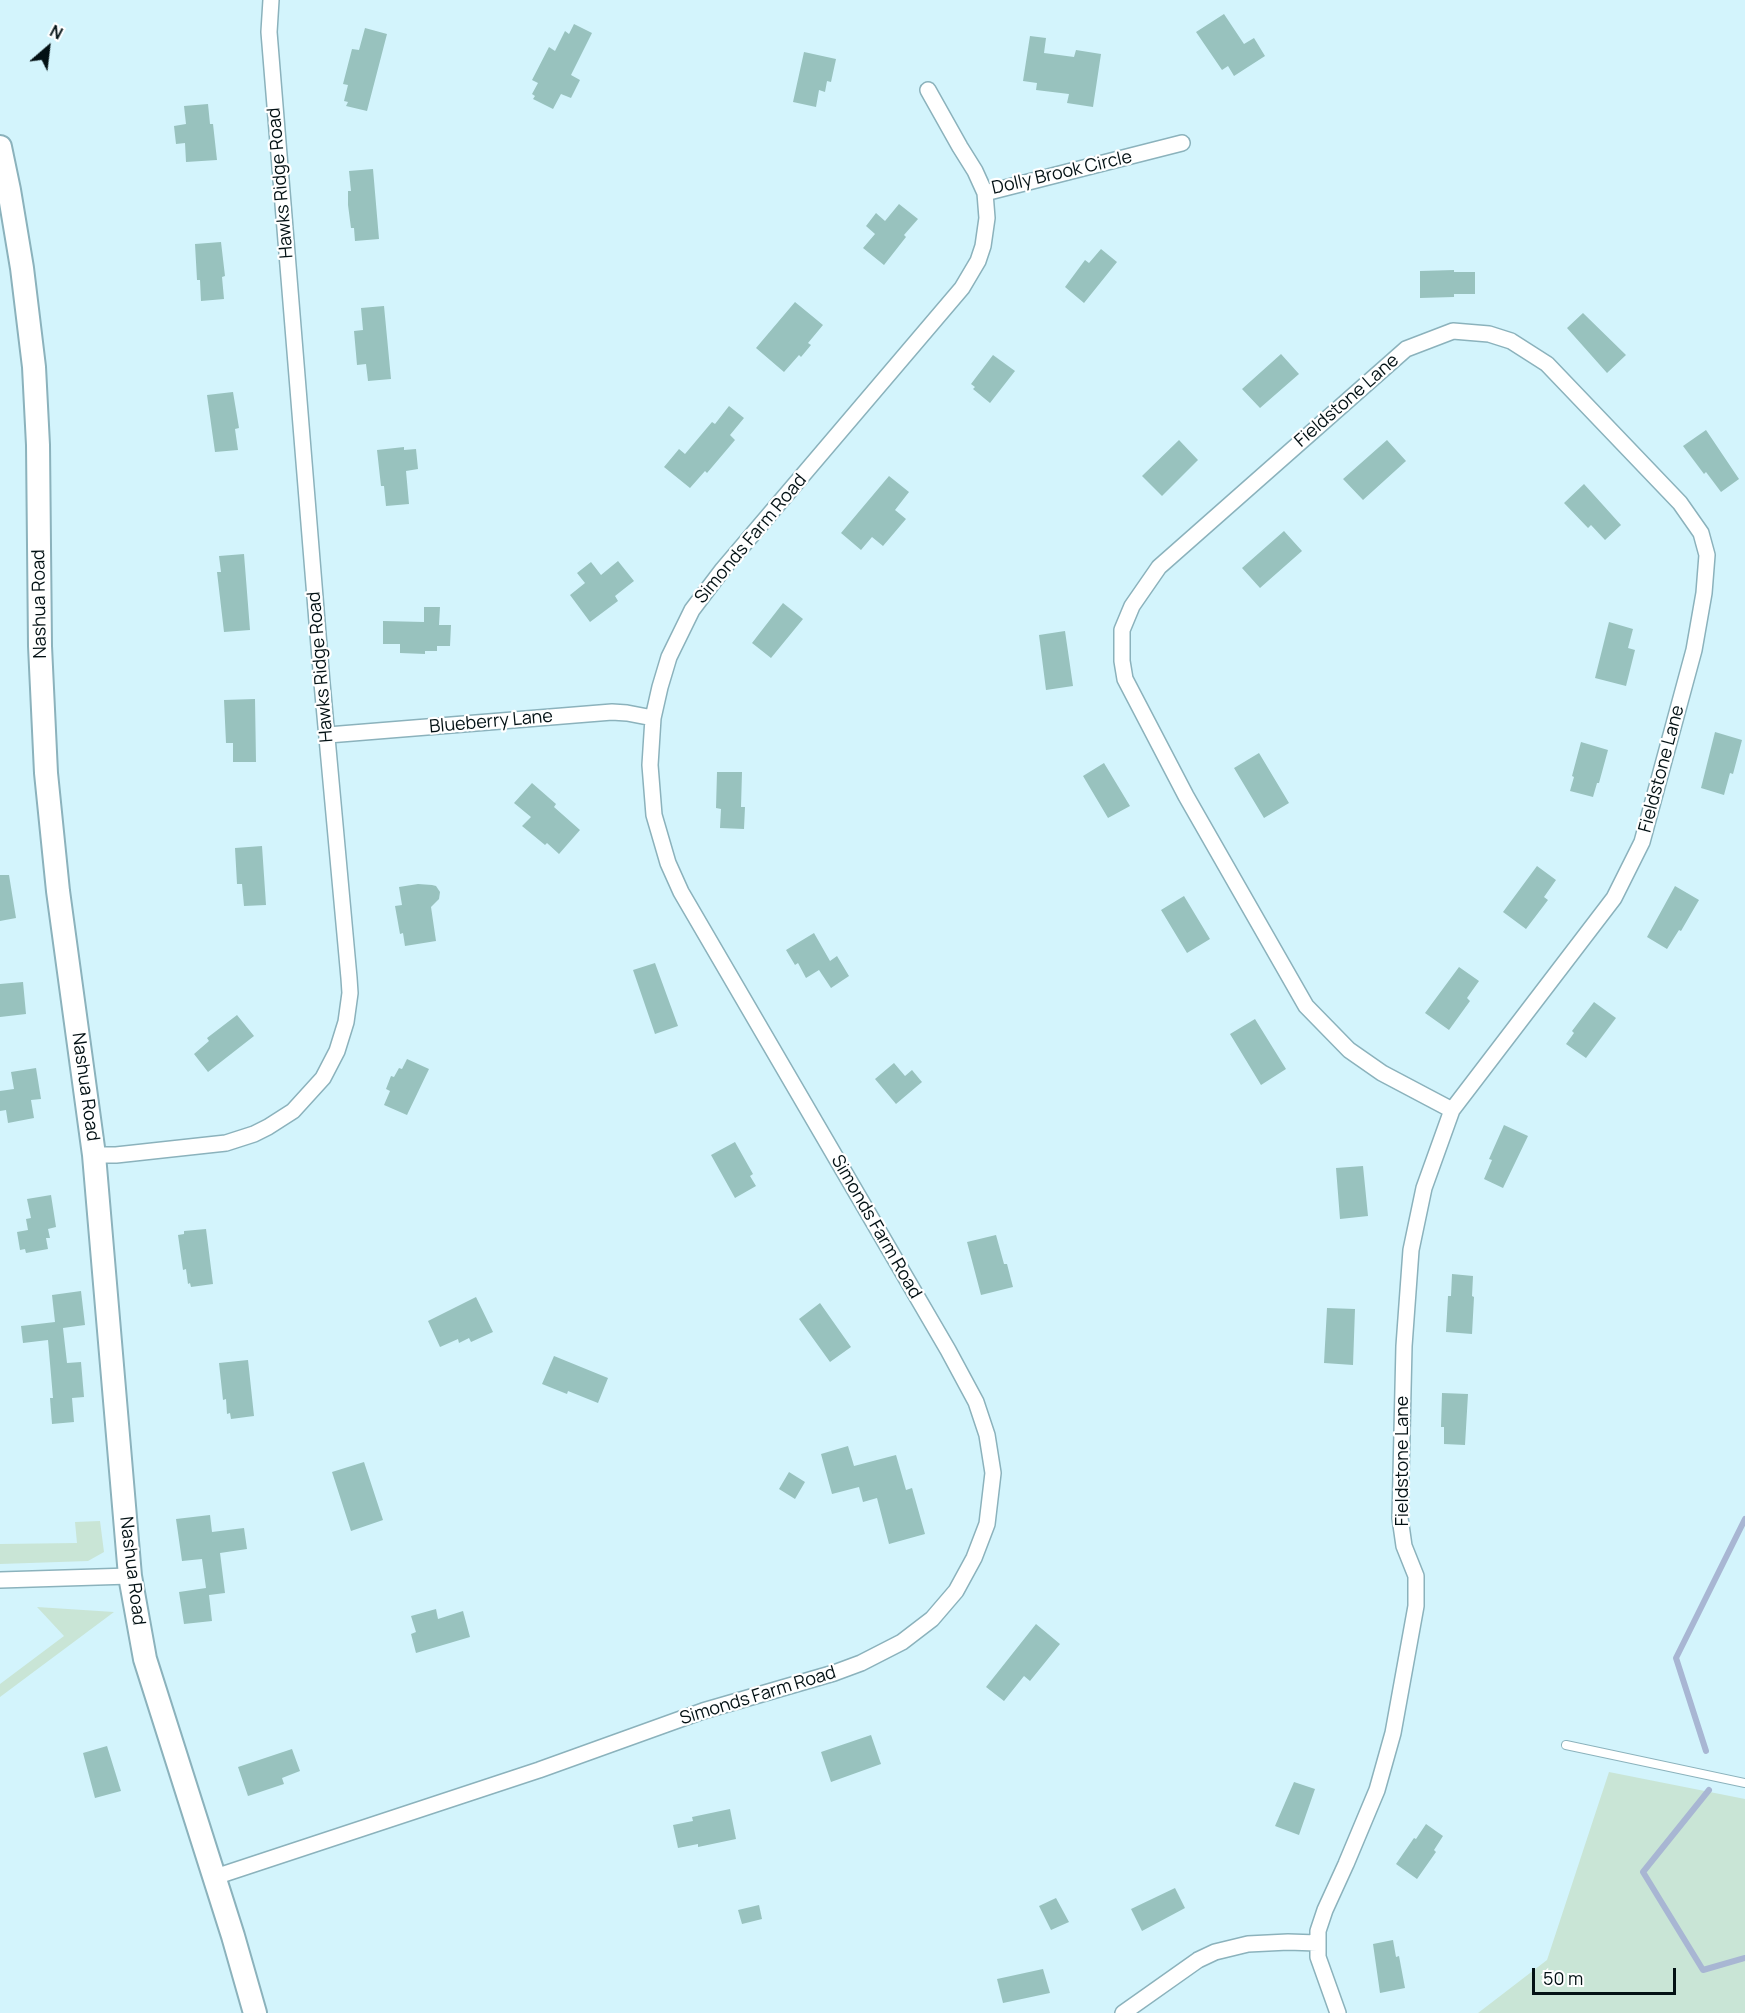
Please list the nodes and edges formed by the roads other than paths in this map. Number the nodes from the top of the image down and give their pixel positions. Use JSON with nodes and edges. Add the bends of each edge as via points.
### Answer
{"nodes":[{"id":1,"x":271,"y":0,"type":"edge"},
{"id":2,"x":928,"y":90,"type":"dead end"},
{"id":3,"x":1182,"y":143,"type":"dead end"},
{"id":4,"x":0,"y":147,"type":"edge"},
{"id":5,"x":985,"y":193,"type":"junction"},
{"id":6,"x":653,"y":718,"type":"junction"},
{"id":7,"x":328,"y":735,"type":"junction"},
{"id":8,"x":1452,"y":1110,"type":"junction"},
{"id":9,"x":94,"y":1155,"type":"junction"},
{"id":10,"x":130,"y":1576,"type":"junction"},
{"id":11,"x":0,"y":1580,"type":"edge"},
{"id":12,"x":1566,"y":1745,"type":"dead end"},
{"id":13,"x":1745,"y":1783,"type":"edge"},
{"id":14,"x":215,"y":1877,"type":"junction"},
{"id":15,"x":1317,"y":1943,"type":"junction"},
{"id":16,"x":255,"y":2013,"type":"edge"},
{"id":17,"x":1123,"y":2013,"type":"edge"},
{"id":18,"x":1338,"y":2013,"type":"edge"}],
"edges":[{"from":1,"to":7,"type":"street","name":"Hawks Ridge Road","via":[[269,32]]},
{"from":2,"to":5,"type":"street","name":"Dolly Brook Circle"},
{"from":3,"to":5,"type":"street","name":"Dolly Brook Circle"},
{"from":4,"to":9,"type":"main road","name":"Nashua Road","via":[[20,256],[34,367],[46,773]]},
{"from":5,"to":6,"type":"street","name":"Simonds Farm Road","via":[[986,232],[971,274],[699,600],[669,657]]},
{"from":6,"to":7,"type":"street","name":"Blueberry Lane","via":[[617,712]]},
{"from":6,"to":14,"type":"street","name":"Simonds Farm Road","via":[[651,797],[668,863],[681,892],[976,1402],[987,1435],[993,1473],[981,1542],[956,1591],[932,1619],[902,1642],[861,1663],[703,1711],[539,1770]]},
{"from":7,"to":9,"type":"street","name":"Hawks Ridge Road","via":[[350,993],[345,1030],[331,1065],[293,1111],[255,1134],[211,1145]]},
{"from":8,"to":8,"type":"street","name":"Fieldstone Lane","via":[[1614,898],[1642,842],[1694,650],[1707,555],[1701,533],[1680,503],[1547,364],[1511,341],[1489,334],[1453,331],[1406,348],[1159,567],[1132,606],[1122,630],[1125,679],[1186,796],[1306,1006],[1349,1050],[1382,1073]]},
{"from":8,"to":15,"type":"street","name":"Fieldstone Lane","via":[[1424,1188],[1411,1250],[1404,1346],[1400,1518],[1404,1546],[1416,1576],[1416,1606],[1393,1733],[1377,1790],[1325,1910]]},
{"from":9,"to":10,"type":"main road","name":"Nashua Road"},
{"from":10,"to":11,"type":"street"},
{"from":10,"to":14,"type":"main road","name":"Nashua Road","via":[[145,1659]]},
{"from":12,"to":13,"type":"lane"},
{"from":14,"to":16,"type":"main road","name":"Nashua Road"},
{"from":15,"to":17,"type":"street","via":[[1248,1944],[1215,1952]]},
{"from":15,"to":18,"type":"street","name":"Fieldstone Lane","via":[[1318,1957]]}]}
